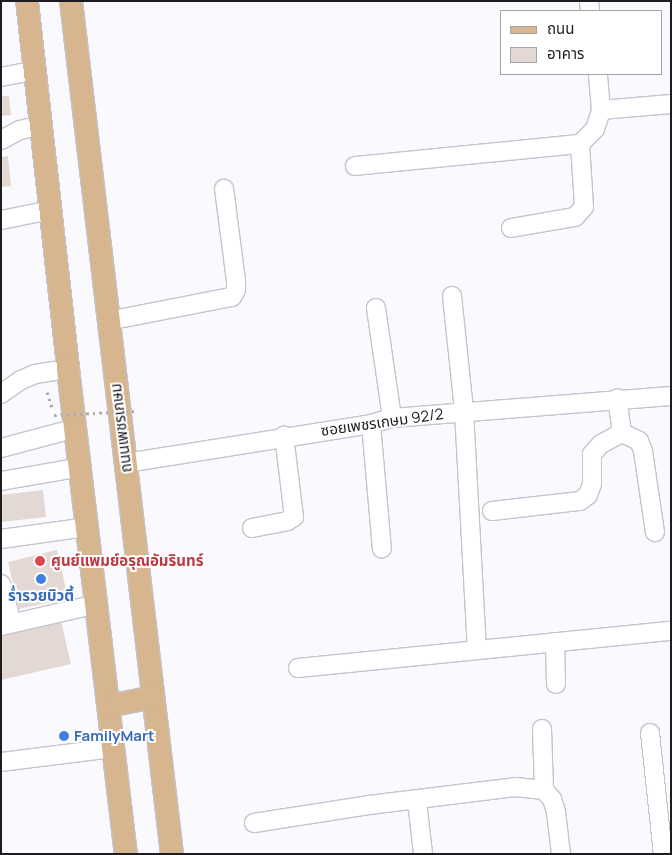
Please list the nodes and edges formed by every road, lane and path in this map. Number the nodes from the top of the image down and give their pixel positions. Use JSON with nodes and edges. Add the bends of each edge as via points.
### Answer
{"nodes":[{"id":1,"x":28,"y":1,"type":"edge"},
{"id":2,"x":71,"y":1,"type":"edge"},
{"id":3,"x":36,"y":70,"type":"junction"},
{"id":4,"x":598,"y":75,"type":"edge"},
{"id":5,"x":1,"y":77,"type":"edge"},
{"id":6,"x":671,"y":104,"type":"edge"},
{"id":7,"x":601,"y":110,"type":"junction"},
{"id":8,"x":42,"y":125,"type":"junction"},
{"id":9,"x":1,"y":140,"type":"edge"},
{"id":10,"x":580,"y":144,"type":"junction"},
{"id":11,"x":355,"y":166,"type":"dead end"},
{"id":12,"x":224,"y":189,"type":"dead end"},
{"id":13,"x":51,"y":210,"type":"junction"},
{"id":14,"x":1,"y":220,"type":"edge"},
{"id":15,"x":511,"y":228,"type":"dead end"},
{"id":16,"x":452,"y":296,"type":"dead end"},
{"id":17,"x":376,"y":308,"type":"dead end"},
{"id":18,"x":108,"y":320,"type":"junction"},
{"id":19,"x":68,"y":369,"type":"junction"},
{"id":20,"x":47,"y":392,"type":"dead end"},
{"id":21,"x":1,"y":394,"type":"edge"},
{"id":22,"x":671,"y":396,"type":"edge"},
{"id":23,"x":617,"y":398,"type":"junction"},
{"id":24,"x":138,"y":411,"type":"dead end"},
{"id":25,"x":464,"y":411,"type":"junction"},
{"id":26,"x":392,"y":418,"type":"junction"},
{"id":27,"x":371,"y":424,"type":"junction"},
{"id":28,"x":76,"y":428,"type":"junction"},
{"id":29,"x":622,"y":433,"type":"junction"},
{"id":30,"x":284,"y":436,"type":"junction"},
{"id":31,"x":1,"y":448,"type":"edge"},
{"id":32,"x":126,"y":464,"type":"junction"},
{"id":33,"x":81,"y":467,"type":"junction"},
{"id":34,"x":1,"y":481,"type":"edge"},
{"id":35,"x":492,"y":512,"type":"dead end"},
{"id":36,"x":88,"y":527,"type":"junction"},
{"id":37,"x":252,"y":528,"type":"dead end"},
{"id":38,"x":655,"y":532,"type":"dead end"},
{"id":39,"x":1,"y":540,"type":"edge"},
{"id":40,"x":382,"y":549,"type":"dead end"},
{"id":41,"x":1,"y":584,"type":"edge"},
{"id":42,"x":97,"y":604,"type":"junction"},
{"id":43,"x":6,"y":624,"type":"edge"},
{"id":44,"x":671,"y":631,"type":"edge"},
{"id":45,"x":555,"y":642,"type":"junction"},
{"id":46,"x":477,"y":650,"type":"junction"},
{"id":47,"x":298,"y":668,"type":"dead end"},
{"id":48,"x":556,"y":684,"type":"dead end"},
{"id":49,"x":153,"y":697,"type":"junction"},
{"id":50,"x":109,"y":706,"type":"junction"},
{"id":51,"x":542,"y":729,"type":"dead end"},
{"id":52,"x":650,"y":732,"type":"dead end"},
{"id":53,"x":114,"y":748,"type":"junction"},
{"id":54,"x":1,"y":762,"type":"edge"},
{"id":55,"x":544,"y":790,"type":"junction"},
{"id":56,"x":417,"y":801,"type":"junction"},
{"id":57,"x":254,"y":823,"type":"dead end"},
{"id":58,"x":126,"y":854,"type":"edge"},
{"id":59,"x":172,"y":854,"type":"edge"},
{"id":60,"x":423,"y":854,"type":"edge"},
{"id":61,"x":561,"y":854,"type":"edge"},
{"id":62,"x":663,"y":854,"type":"edge"}],
"edges":[{"from":1,"to":3,"type":"main road"},
{"from":2,"to":18,"type":"main road","name":"ถนนเพชรเกษม"},
{"from":3,"to":5,"type":"street"},
{"from":3,"to":8,"type":"main road"},
{"from":4,"to":7,"type":"street"},
{"from":6,"to":7,"type":"street"},
{"from":7,"to":10,"type":"street","via":[[595,130]]},
{"from":8,"to":9,"type":"street","via":[[20,130]]},
{"from":8,"to":13,"type":"main road"},
{"from":10,"to":11,"type":"street"},
{"from":10,"to":15,"type":"street","via":[[584,207],[575,217]]},
{"from":12,"to":18,"type":"street","via":[[236,281],[232,296]]},
{"from":13,"to":14,"type":"street"},
{"from":13,"to":19,"type":"main road"},
{"from":16,"to":25,"type":"street"},
{"from":17,"to":26,"type":"street"},
{"from":18,"to":32,"type":"main road","name":"ถนนเพชรเกษม"},
{"from":19,"to":21,"type":"street","via":[[34,374]]},
{"from":19,"to":28,"type":"main road"},
{"from":20,"to":24,"type":"path","bridge":true,"via":[[54,415]]},
{"from":22,"to":23,"type":"street","name":"ซอยเพชรเกษม 92/2"},
{"from":23,"to":25,"type":"street","name":"ซอยเพชรเกษม 92/2"},
{"from":23,"to":29,"type":"street"},
{"from":25,"to":26,"type":"street","name":"ซอยเพชรเกษม 92/2"},
{"from":25,"to":46,"type":"street"},
{"from":26,"to":27,"type":"street","name":"ซอยเพชรเกษม 92/2"},
{"from":27,"to":30,"type":"street","name":"ซอยเพชรเกษม 92/2"},
{"from":27,"to":40,"type":"street"},
{"from":28,"to":31,"type":"street"},
{"from":28,"to":33,"type":"main road"},
{"from":29,"to":35,"type":"street","via":[[601,444],[592,454],[592,484],[588,495],[580,501]]},
{"from":29,"to":38,"type":"street","via":[[639,441],[643,451]]},
{"from":30,"to":32,"type":"street","name":"ซอยเพชรเกษม 92/2"},
{"from":30,"to":37,"type":"street","via":[[294,516],[287,522]]},
{"from":32,"to":49,"type":"main road","name":"ถนนเพชรเกษม"},
{"from":33,"to":34,"type":"street"},
{"from":33,"to":36,"type":"main road"},
{"from":36,"to":39,"type":"street"},
{"from":36,"to":42,"type":"main road"},
{"from":41,"to":43,"type":"street"},
{"from":42,"to":43,"type":"street"},
{"from":42,"to":50,"type":"main road"},
{"from":44,"to":45,"type":"street"},
{"from":45,"to":46,"type":"street"},
{"from":45,"to":48,"type":"street"},
{"from":46,"to":47,"type":"street"},
{"from":49,"to":50,"type":"main road"},
{"from":49,"to":59,"type":"main road","name":"ถนนเพชรเกษม"},
{"from":50,"to":53,"type":"main road"},
{"from":51,"to":55,"type":"street"},
{"from":52,"to":62,"type":"street"},
{"from":53,"to":54,"type":"street"},
{"from":53,"to":58,"type":"main road"},
{"from":55,"to":56,"type":"street","via":[[515,787]]},
{"from":55,"to":61,"type":"street","via":[[552,799],[556,812]]},
{"from":56,"to":57,"type":"street"},
{"from":56,"to":60,"type":"street"}]}
